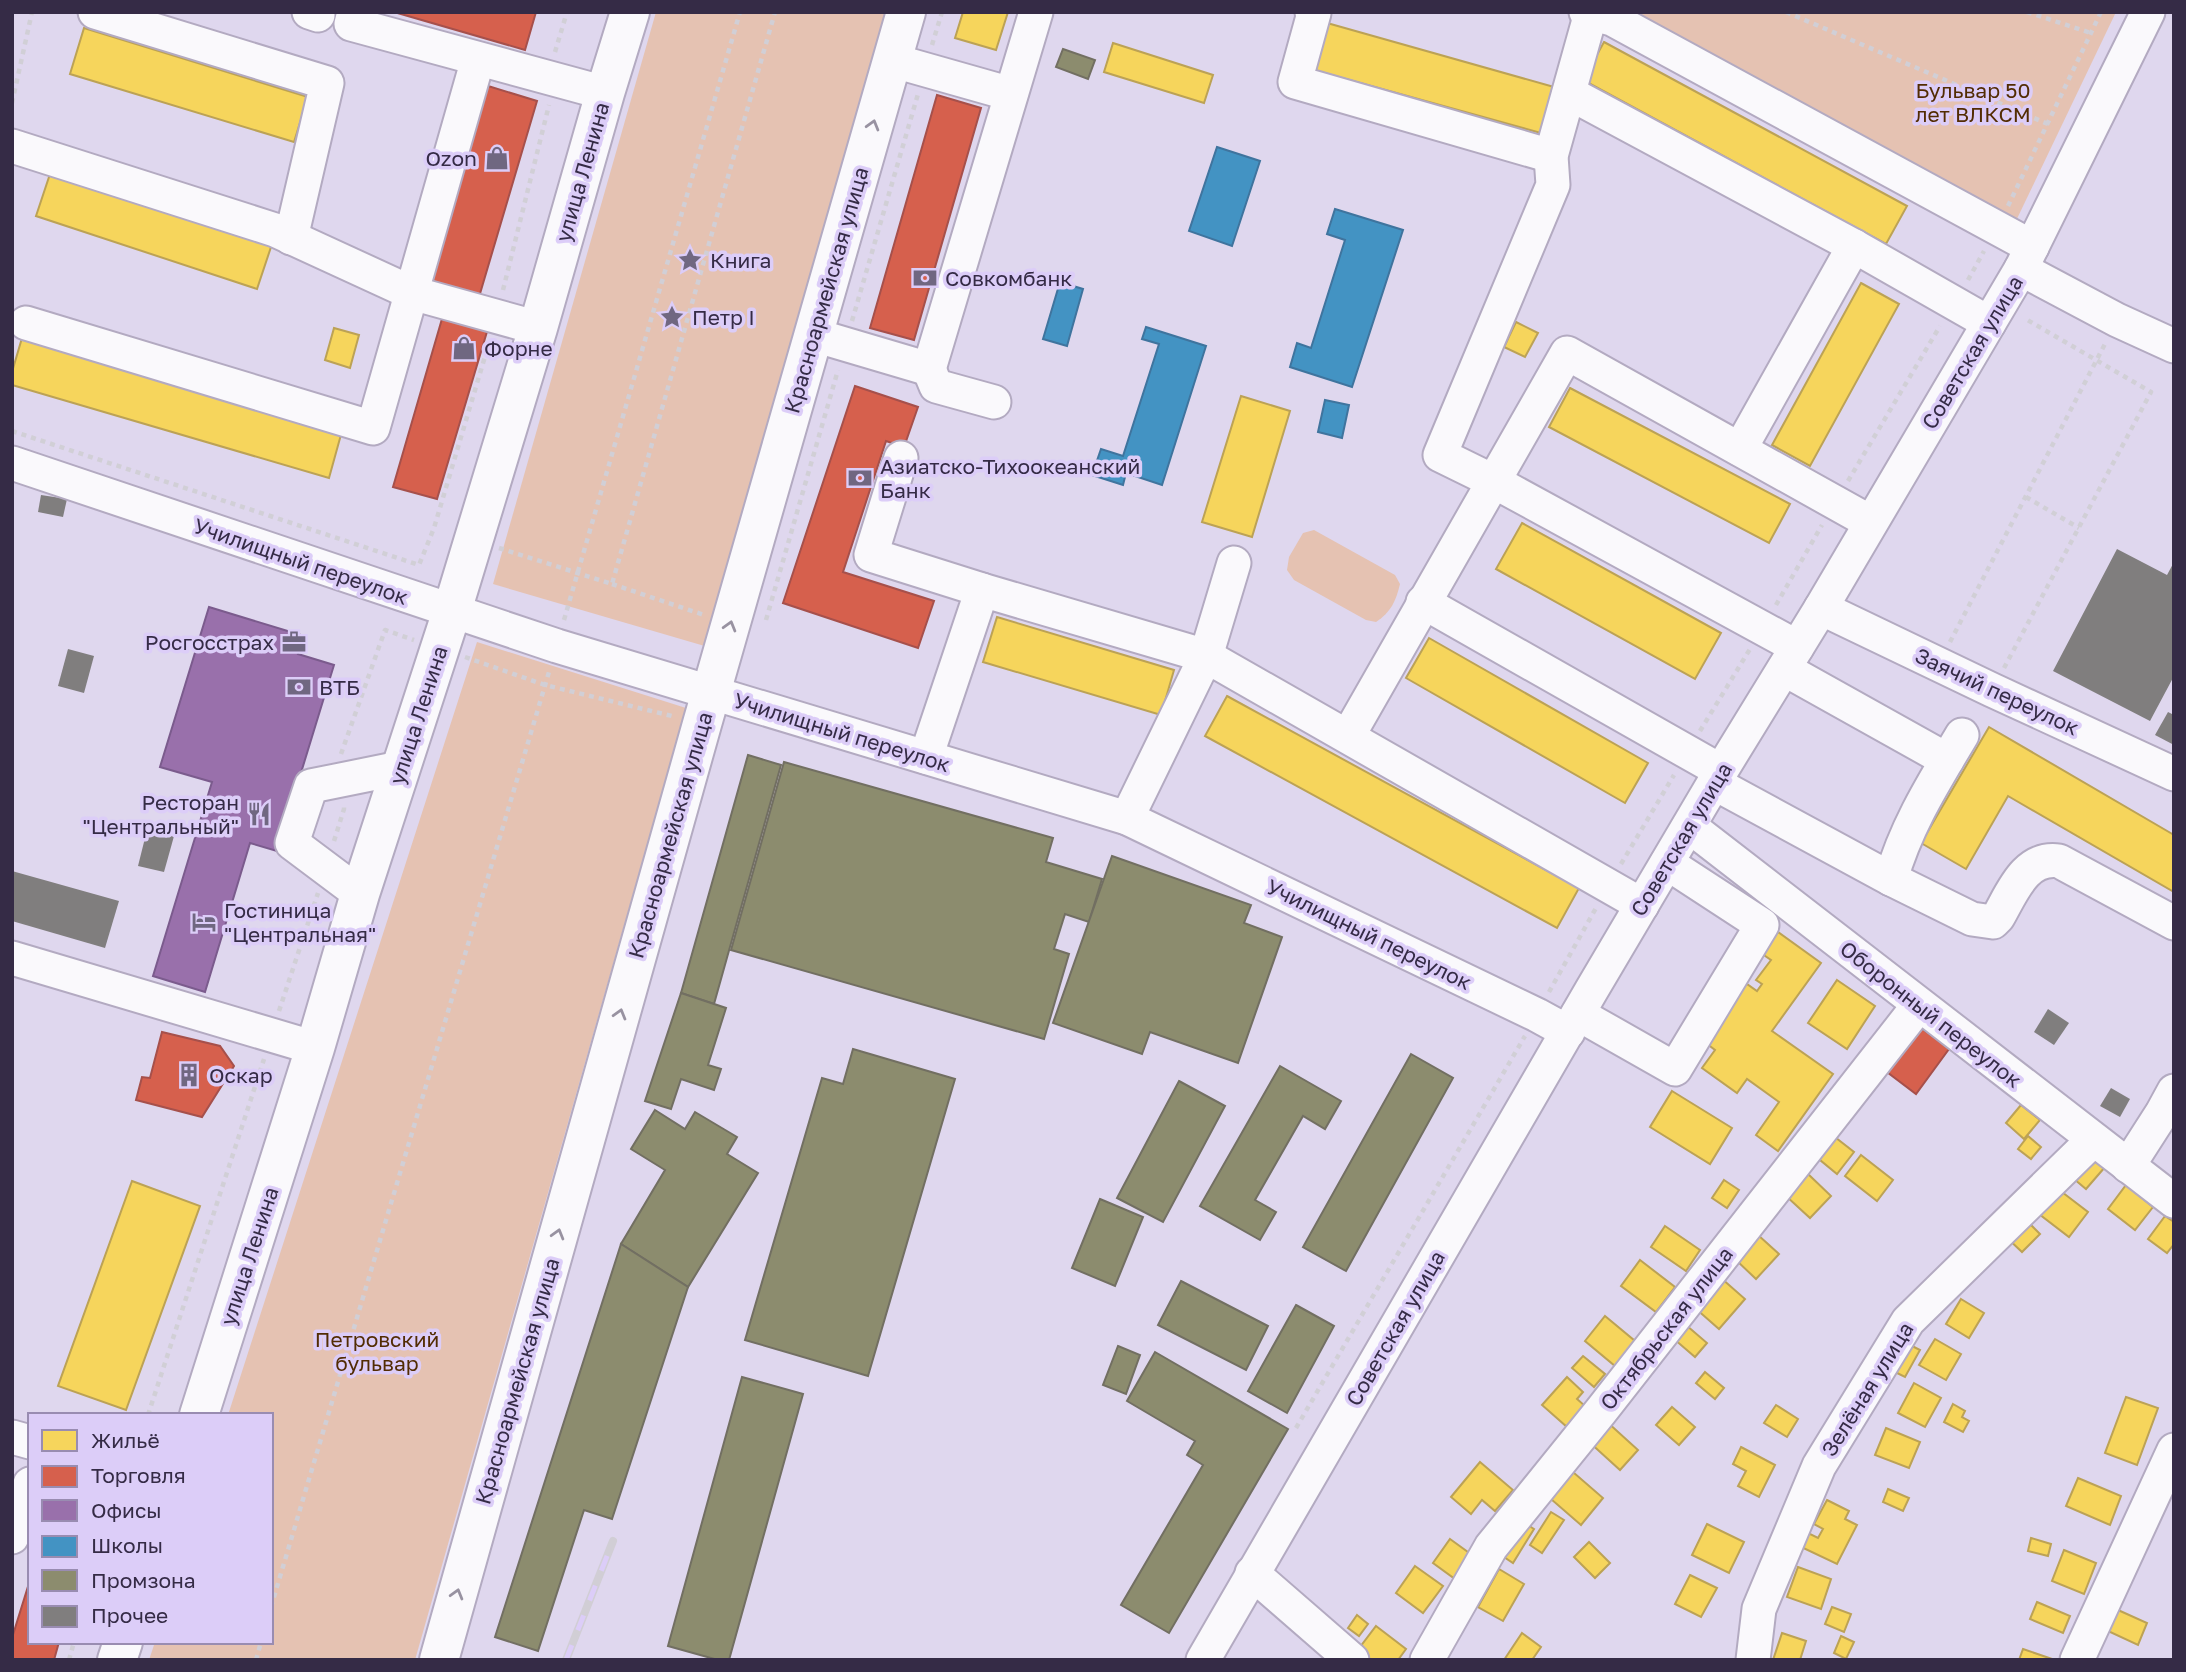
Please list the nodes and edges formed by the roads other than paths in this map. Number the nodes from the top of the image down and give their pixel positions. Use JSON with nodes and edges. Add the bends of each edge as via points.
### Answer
{"nodes":[{"id":1,"x":95,"y":12,"type":"edge"},
{"id":2,"x":354,"y":12,"type":"edge"},
{"id":3,"x":630,"y":12,"type":"edge"},
{"id":4,"x":906,"y":12,"type":"edge"},
{"id":5,"x":1036,"y":12,"type":"edge"},
{"id":6,"x":2148,"y":12,"type":"edge"},
{"id":7,"x":1314,"y":13,"type":"edge"},
{"id":8,"x":1589,"y":13,"type":"edge"},
{"id":9,"x":478,"y":59,"type":"junction"},
{"id":10,"x":891,"y":60,"type":"junction"},
{"id":11,"x":605,"y":93,"type":"junction"},
{"id":12,"x":1569,"y":93,"type":"junction"},
{"id":13,"x":1012,"y":94,"type":"junction"},
{"id":14,"x":12,"y":146,"type":"edge"},
{"id":15,"x":1551,"y":156,"type":"junction"},
{"id":16,"x":291,"y":238,"type":"junction"},
{"id":17,"x":1854,"y":246,"type":"junction"},
{"id":18,"x":2027,"y":258,"type":"junction"},
{"id":19,"x":412,"y":293,"type":"junction"},
{"id":20,"x":2005,"y":320,"type":"junction"},
{"id":21,"x":26,"y":323,"type":"dead end"},
{"id":22,"x":538,"y":328,"type":"junction"},
{"id":23,"x":814,"y":335,"type":"junction"},
{"id":24,"x":2174,"y":346,"type":"edge"},
{"id":25,"x":929,"y":369,"type":"junction"},
{"id":26,"x":995,"y":402,"type":"dead end"},
{"id":27,"x":1740,"y":449,"type":"junction"},
{"id":28,"x":901,"y":458,"type":"dead end"},
{"id":29,"x":12,"y":463,"type":"edge"},
{"id":30,"x":1493,"y":481,"type":"junction"},
{"id":31,"x":1871,"y":522,"type":"junction"},
{"id":32,"x":1234,"y":563,"type":"dead end"},
{"id":33,"x":982,"y":590,"type":"junction"},
{"id":34,"x":1423,"y":602,"type":"junction"},
{"id":35,"x":1821,"y":608,"type":"junction"},
{"id":36,"x":452,"y":611,"type":"junction"},
{"id":37,"x":1206,"y":656,"type":"junction"},
{"id":38,"x":1790,"y":658,"type":"junction"},
{"id":39,"x":711,"y":692,"type":"junction"},
{"id":40,"x":1348,"y":736,"type":"junction"},
{"id":41,"x":926,"y":757,"type":"junction"},
{"id":42,"x":400,"y":768,"type":"junction"},
{"id":43,"x":2174,"y":774,"type":"edge"},
{"id":44,"x":1718,"y":777,"type":"junction"},
{"id":45,"x":1128,"y":818,"type":"junction"},
{"id":46,"x":1689,"y":826,"type":"junction"},
{"id":47,"x":1667,"y":863,"type":"junction"},
{"id":48,"x":1891,"y":879,"type":"junction"},
{"id":49,"x":360,"y":894,"type":"junction"},
{"id":50,"x":1642,"y":905,"type":"junction"},
{"id":51,"x":2174,"y":923,"type":"edge"},
{"id":52,"x":12,"y":958,"type":"edge"},
{"id":53,"x":1919,"y":1005,"type":"junction"},
{"id":54,"x":1573,"y":1023,"type":"junction"},
{"id":55,"x":315,"y":1048,"type":"junction"},
{"id":56,"x":2174,"y":1091,"type":"edge"},
{"id":57,"x":2093,"y":1140,"type":"junction"},
{"id":58,"x":2128,"y":1166,"type":"junction"},
{"id":59,"x":2174,"y":1201,"type":"edge"},
{"id":60,"x":200,"y":1413,"type":"edge"},
{"id":61,"x":2174,"y":1450,"type":"edge"},
{"id":62,"x":28,"y":1489,"type":"edge"},
{"id":63,"x":12,"y":1537,"type":"edge"},
{"id":64,"x":1252,"y":1573,"type":"junction"},
{"id":65,"x":439,"y":1660,"type":"edge"},
{"id":66,"x":1203,"y":1660,"type":"edge"},
{"id":67,"x":1352,"y":1660,"type":"edge"},
{"id":68,"x":1427,"y":1660,"type":"edge"},
{"id":69,"x":1753,"y":1660,"type":"edge"},
{"id":70,"x":2077,"y":1660,"type":"edge"}],
"edges":[{"from":1,"to":16,"type":"street","via":[[327,83]]},
{"from":2,"to":9,"type":"street","via":[[351,23]]},
{"from":3,"to":11,"type":"main road","name":"улица Ленина"},
{"from":4,"to":10,"type":"main road","name":"Красноармейская улица"},
{"from":5,"to":13,"type":"street"},
{"from":6,"to":18,"type":"street","name":"Советская улица"},
{"from":7,"to":15,"type":"street","via":[[1295,82]]},
{"from":8,"to":12,"type":"street"},
{"from":8,"to":18,"type":"street","via":[[1612,19],[1997,229]]},
{"from":9,"to":11,"type":"street"},
{"from":9,"to":19,"type":"street"},
{"from":10,"to":13,"type":"street"},
{"from":23,"to":10,"type":"main road","name":"Красноармейская улица","one_way":true},
{"from":11,"to":22,"type":"main road","name":"улица Ленина"},
{"from":12,"to":15,"type":"street"},
{"from":12,"to":17,"type":"street"},
{"from":13,"to":25,"type":"street"},
{"from":14,"to":16,"type":"street"},
{"from":15,"to":30,"type":"street","via":[[1553,185],[1440,455]]},
{"from":16,"to":19,"type":"street"},
{"from":17,"to":20,"type":"street","via":[[1954,303]]},
{"from":17,"to":27,"type":"street"},
{"from":18,"to":20,"type":"street","name":"Советская улица"},
{"from":18,"to":24,"type":"street","via":[[2117,320]]},
{"from":19,"to":21,"type":"street","via":[[373,428]]},
{"from":19,"to":22,"type":"street"},
{"from":20,"to":31,"type":"street","name":"Советская улица"},
{"from":22,"to":36,"type":"main road","name":"улица Ленина"},
{"from":23,"to":25,"type":"street"},
{"from":39,"to":23,"type":"main road","name":"Красноармейская улица","one_way":true},
{"from":25,"to":26,"type":"street","via":[[936,386]]},
{"from":27,"to":30,"type":"street","via":[[1567,353]]},
{"from":27,"to":31,"type":"street"},
{"from":28,"to":33,"type":"street","via":[[872,555]]},
{"from":29,"to":36,"type":"street","name":"Училищный переулок"},
{"from":30,"to":34,"type":"street"},
{"from":30,"to":38,"type":"street","via":[[1763,627]]},
{"from":31,"to":35,"type":"street","name":"Советская улица"},
{"from":32,"to":37,"type":"street"},
{"from":33,"to":37,"type":"street"},
{"from":33,"to":41,"type":"street"},
{"from":34,"to":40,"type":"street"},
{"from":34,"to":44,"type":"street","via":[[1688,752]]},
{"from":35,"to":38,"type":"street","name":"Советская улица"},
{"from":35,"to":43,"type":"street","name":"Заячий переулок"},
{"from":36,"to":39,"type":"street","name":"Училищный переулок"},
{"from":36,"to":42,"type":"main road","name":"улица Ленина"},
{"from":37,"to":40,"type":"street"},
{"from":37,"to":45,"type":"street"},
{"from":38,"to":44,"type":"street","name":"Советская улица"},
{"from":38,"to":48,"type":"street","via":[[1954,748],[1914,817]]},
{"from":39,"to":41,"type":"street","name":"Училищный переулок"},
{"from":65,"to":39,"type":"main road","name":"Красноармейская улица","one_way":true},
{"from":40,"to":50,"type":"street"},
{"from":41,"to":45,"type":"street","name":"Училищный переулок"},
{"from":42,"to":49,"type":"main road","name":"улица Ленина"},
{"from":42,"to":49,"type":"street","via":[[311,786],[292,843]]},
{"from":44,"to":46,"type":"street","name":"Советская улица"},
{"from":44,"to":48,"type":"street"},
{"from":45,"to":54,"type":"street","name":"Училищный переулок","via":[[1536,1014]]},
{"from":46,"to":47,"type":"street","name":"Советская улица"},
{"from":46,"to":53,"type":"street","name":"Оборонный переулок"},
{"from":47,"to":50,"type":"street","name":"Советская улица"},
{"from":47,"to":54,"type":"street","name":"Училищный переулок","via":[[1762,925],[1675,1069]]},
{"from":48,"to":51,"type":"street","via":[[1972,919],[1993,922],[2022,876],[2048,859]]},
{"from":49,"to":55,"type":"main road","name":"улица Ленина"},
{"from":50,"to":54,"type":"street","name":"Советская улица"},
{"from":52,"to":55,"type":"street"},
{"from":53,"to":57,"type":"street","name":"Оборонный переулок"},
{"from":53,"to":68,"type":"street","name":"Октябрьская улица","via":[[1491,1547]]},
{"from":54,"to":64,"type":"street","name":"Советская улица"},
{"from":55,"to":60,"type":"main road","name":"улица Ленина"},
{"from":56,"to":58,"type":"street"},
{"from":57,"to":58,"type":"street","name":"Оборонный переулок"},
{"from":57,"to":69,"type":"street","name":"Зелёная улица","via":[[1908,1321],[1819,1466],[1759,1609]]},
{"from":58,"to":59,"type":"street","name":"Оборонный переулок"},
{"from":61,"to":70,"type":"street"},
{"from":62,"to":63,"type":"street"},
{"from":64,"to":66,"type":"street","name":"Советская улица"},
{"from":64,"to":67,"type":"street"}]}
